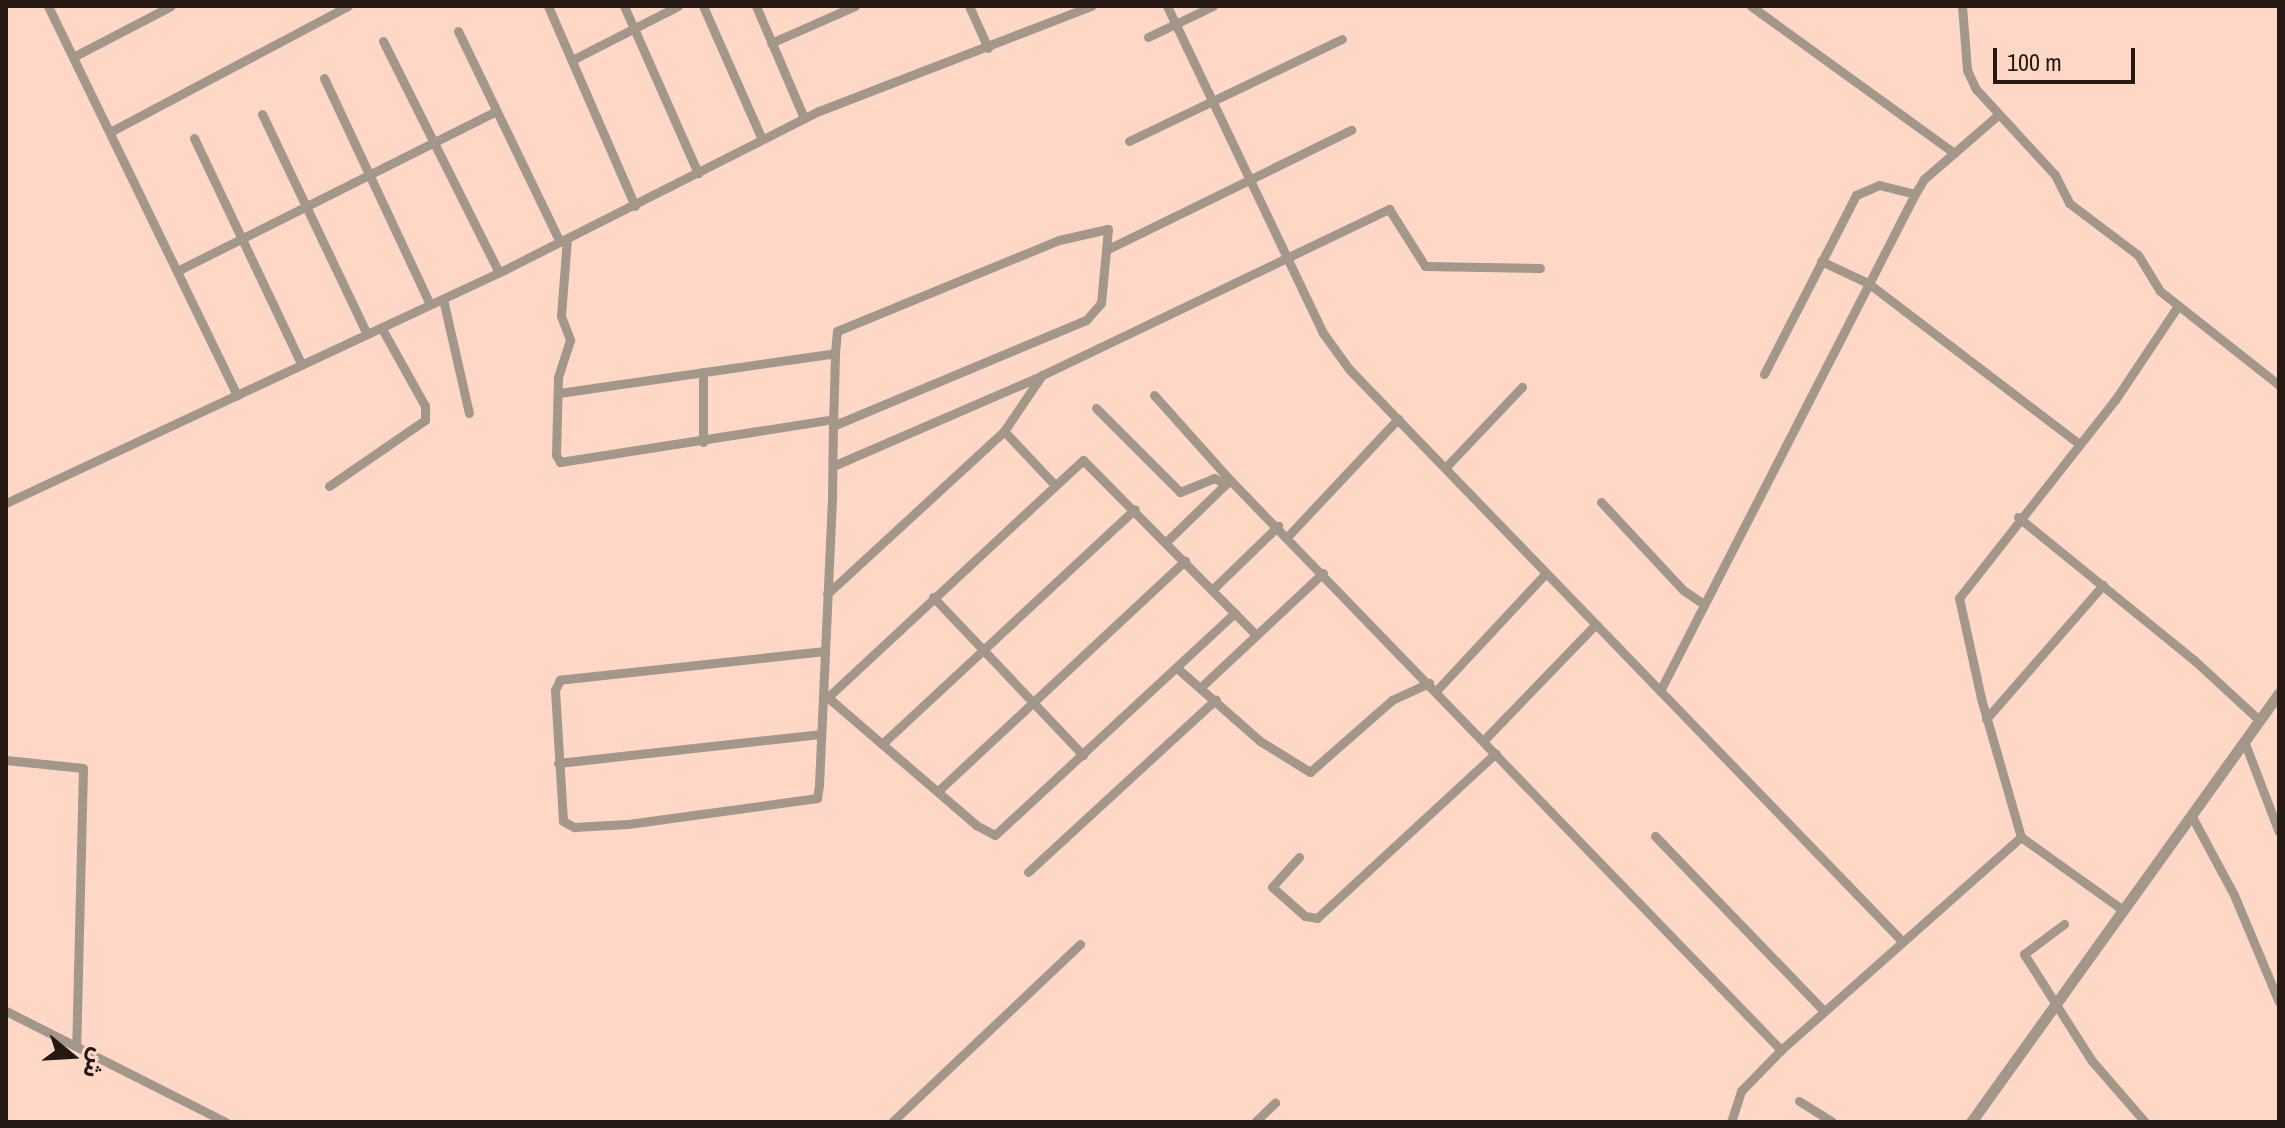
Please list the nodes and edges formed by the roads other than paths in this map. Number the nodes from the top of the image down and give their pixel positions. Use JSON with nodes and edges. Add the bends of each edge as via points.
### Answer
{"nodes":[{"id":1,"x":48,"y":6,"type":"edge"},
{"id":2,"x":171,"y":6,"type":"edge"},
{"id":3,"x":348,"y":6,"type":"edge"},
{"id":4,"x":548,"y":6,"type":"edge"},
{"id":5,"x":624,"y":6,"type":"edge"},
{"id":6,"x":678,"y":6,"type":"edge"},
{"id":7,"x":703,"y":6,"type":"edge"},
{"id":8,"x":756,"y":6,"type":"edge"},
{"id":9,"x":855,"y":6,"type":"edge"},
{"id":10,"x":969,"y":6,"type":"edge"},
{"id":11,"x":1091,"y":6,"type":"edge"},
{"id":12,"x":1167,"y":6,"type":"edge"},
{"id":13,"x":1213,"y":6,"type":"edge"},
{"id":14,"x":1751,"y":6,"type":"edge"},
{"id":15,"x":1962,"y":6,"type":"edge"},
{"id":16,"x":333,"y":9,"type":"edge"},
{"id":17,"x":1176,"y":23,"type":"junction"},
{"id":18,"x":634,"y":28,"type":"junction"},
{"id":19,"x":458,"y":31,"type":"dead end"},
{"id":20,"x":1148,"y":37,"type":"dead end"},
{"id":21,"x":1342,"y":39,"type":"dead end"},
{"id":22,"x":383,"y":41,"type":"dead end"},
{"id":23,"x":771,"y":43,"type":"junction"},
{"id":24,"x":988,"y":48,"type":"junction"},
{"id":25,"x":73,"y":57,"type":"junction"},
{"id":26,"x":572,"y":60,"type":"junction"},
{"id":27,"x":324,"y":78,"type":"dead end"},
{"id":28,"x":1214,"y":102,"type":"junction"},
{"id":29,"x":495,"y":112,"type":"junction"},
{"id":30,"x":262,"y":114,"type":"dead end"},
{"id":31,"x":1998,"y":115,"type":"junction"},
{"id":32,"x":804,"y":118,"type":"junction"},
{"id":33,"x":1351,"y":130,"type":"dead end"},
{"id":34,"x":110,"y":132,"type":"junction"},
{"id":35,"x":194,"y":138,"type":"dead end"},
{"id":36,"x":762,"y":139,"type":"junction"},
{"id":37,"x":1129,"y":141,"type":"dead end"},
{"id":38,"x":433,"y":144,"type":"junction"},
{"id":39,"x":1954,"y":153,"type":"junction"},
{"id":40,"x":698,"y":173,"type":"junction"},
{"id":41,"x":369,"y":175,"type":"junction"},
{"id":42,"x":1251,"y":180,"type":"junction"},
{"id":43,"x":1915,"y":194,"type":"junction"},
{"id":44,"x":306,"y":206,"type":"junction"},
{"id":45,"x":635,"y":206,"type":"junction"},
{"id":46,"x":241,"y":239,"type":"junction"},
{"id":47,"x":564,"y":240,"type":"junction"},
{"id":48,"x":1108,"y":249,"type":"junction"},
{"id":49,"x":1287,"y":258,"type":"junction"},
{"id":50,"x":1821,"y":261,"type":"junction"},
{"id":51,"x":1540,"y":268,"type":"dead end"},
{"id":52,"x":177,"y":271,"type":"junction"},
{"id":53,"x":499,"y":273,"type":"junction"},
{"id":54,"x":1868,"y":283,"type":"junction"},
{"id":55,"x":443,"y":299,"type":"junction"},
{"id":56,"x":430,"y":304,"type":"junction"},
{"id":57,"x":2178,"y":306,"type":"junction"},
{"id":58,"x":381,"y":327,"type":"junction"},
{"id":59,"x":367,"y":334,"type":"junction"},
{"id":60,"x":835,"y":353,"type":"junction"},
{"id":61,"x":302,"y":365,"type":"junction"},
{"id":62,"x":703,"y":372,"type":"junction"},
{"id":63,"x":1764,"y":374,"type":"dead end"},
{"id":64,"x":1042,"y":375,"type":"junction"},
{"id":65,"x":2279,"y":385,"type":"edge"},
{"id":66,"x":1522,"y":387,"type":"dead end"},
{"id":67,"x":559,"y":393,"type":"junction"},
{"id":68,"x":1154,"y":395,"type":"dead end"},
{"id":69,"x":237,"y":396,"type":"junction"},
{"id":70,"x":1096,"y":408,"type":"dead end"},
{"id":71,"x":469,"y":413,"type":"dead end"},
{"id":72,"x":1398,"y":419,"type":"junction"},
{"id":73,"x":834,"y":423,"type":"junction"},
{"id":74,"x":1004,"y":431,"type":"junction"},
{"id":75,"x":703,"y":442,"type":"junction"},
{"id":76,"x":2078,"y":443,"type":"junction"},
{"id":77,"x":833,"y":466,"type":"junction"},
{"id":78,"x":1445,"y":468,"type":"junction"},
{"id":79,"x":1228,"y":482,"type":"junction"},
{"id":80,"x":1054,"y":484,"type":"junction"},
{"id":81,"x":329,"y":486,"type":"dead end"},
{"id":82,"x":1601,"y":502,"type":"dead end"},
{"id":83,"x":6,"y":503,"type":"edge"},
{"id":84,"x":1135,"y":509,"type":"junction"},
{"id":85,"x":2018,"y":517,"type":"junction"},
{"id":86,"x":1278,"y":526,"type":"junction"},
{"id":87,"x":1288,"y":536,"type":"junction"},
{"id":88,"x":1166,"y":542,"type":"junction"},
{"id":89,"x":1185,"y":561,"type":"junction"},
{"id":90,"x":1323,"y":573,"type":"junction"},
{"id":91,"x":1546,"y":573,"type":"junction"},
{"id":92,"x":2103,"y":585,"type":"junction"},
{"id":93,"x":1213,"y":589,"type":"junction"},
{"id":94,"x":827,"y":594,"type":"junction"},
{"id":95,"x":933,"y":597,"type":"junction"},
{"id":96,"x":1704,"y":604,"type":"junction"},
{"id":97,"x":1235,"y":613,"type":"junction"},
{"id":98,"x":1596,"y":624,"type":"junction"},
{"id":99,"x":1256,"y":635,"type":"junction"},
{"id":100,"x":983,"y":649,"type":"junction"},
{"id":101,"x":825,"y":651,"type":"junction"},
{"id":102,"x":1177,"y":668,"type":"junction"},
{"id":103,"x":1201,"y":687,"type":"junction"},
{"id":104,"x":1433,"y":687,"type":"junction"},
{"id":105,"x":1660,"y":691,"type":"junction"},
{"id":106,"x":2279,"y":693,"type":"edge"},
{"id":107,"x":825,"y":695,"type":"junction"},
{"id":108,"x":1216,"y":699,"type":"junction"},
{"id":109,"x":1033,"y":703,"type":"junction"},
{"id":110,"x":1986,"y":719,"type":"junction"},
{"id":111,"x":2259,"y":720,"type":"junction"},
{"id":112,"x":819,"y":734,"type":"junction"},
{"id":113,"x":1484,"y":740,"type":"junction"},
{"id":114,"x":2244,"y":741,"type":"junction"},
{"id":115,"x":882,"y":744,"type":"junction"},
{"id":116,"x":1496,"y":753,"type":"junction"},
{"id":117,"x":1083,"y":755,"type":"junction"},
{"id":118,"x":6,"y":760,"type":"edge"},
{"id":119,"x":558,"y":763,"type":"junction"},
{"id":120,"x":938,"y":791,"type":"junction"},
{"id":121,"x":2191,"y":815,"type":"junction"},
{"id":122,"x":2279,"y":832,"type":"edge"},
{"id":123,"x":1655,"y":836,"type":"dead end"},
{"id":124,"x":2021,"y":837,"type":"junction"},
{"id":125,"x":1299,"y":857,"type":"dead end"},
{"id":126,"x":1028,"y":872,"type":"dead end"},
{"id":127,"x":2123,"y":910,"type":"junction"},
{"id":128,"x":2064,"y":924,"type":"dead end"},
{"id":129,"x":1901,"y":940,"type":"junction"},
{"id":130,"x":1080,"y":944,"type":"dead end"},
{"id":131,"x":2279,"y":1002,"type":"edge"},
{"id":132,"x":2055,"y":1006,"type":"junction"},
{"id":133,"x":6,"y":1011,"type":"edge"},
{"id":134,"x":1824,"y":1011,"type":"junction"},
{"id":135,"x":76,"y":1046,"type":"junction"},
{"id":136,"x":1781,"y":1050,"type":"junction"},
{"id":137,"x":1799,"y":1101,"type":"dead end"},
{"id":138,"x":1275,"y":1103,"type":"dead end"},
{"id":139,"x":226,"y":1122,"type":"edge"},
{"id":140,"x":892,"y":1122,"type":"edge"},
{"id":141,"x":1255,"y":1122,"type":"edge"},
{"id":142,"x":1731,"y":1122,"type":"edge"},
{"id":143,"x":1832,"y":1122,"type":"edge"},
{"id":144,"x":1971,"y":1122,"type":"edge"},
{"id":145,"x":2145,"y":1122,"type":"edge"}],
"edges":[{"from":1,"to":25,"type":"street"},
{"from":2,"to":25,"type":"street"},
{"from":3,"to":16,"type":"street"},
{"from":4,"to":26,"type":"street"},
{"from":5,"to":18,"type":"street"},
{"from":6,"to":18,"type":"street"},
{"from":7,"to":36,"type":"street"},
{"from":8,"to":23,"type":"street"},
{"from":9,"to":23,"type":"street"},
{"from":10,"to":24,"type":"street"},
{"from":11,"to":24,"type":"street"},
{"from":12,"to":17,"type":"street"},
{"from":13,"to":17,"type":"street"},
{"from":14,"to":39,"type":"street"},
{"from":15,"to":31,"type":"street","via":[[1967,70]]},
{"from":16,"to":34,"type":"street"},
{"from":17,"to":20,"type":"street"},
{"from":17,"to":28,"type":"street"},
{"from":18,"to":26,"type":"street"},
{"from":18,"to":40,"type":"street"},
{"from":19,"to":29,"type":"street"},
{"from":21,"to":28,"type":"street"},
{"from":22,"to":38,"type":"street"},
{"from":23,"to":32,"type":"street"},
{"from":24,"to":32,"type":"street"},
{"from":25,"to":34,"type":"street"},
{"from":26,"to":45,"type":"street"},
{"from":27,"to":41,"type":"street"},
{"from":28,"to":37,"type":"street"},
{"from":28,"to":42,"type":"street"},
{"from":29,"to":38,"type":"street"},
{"from":29,"to":47,"type":"street"},
{"from":30,"to":44,"type":"street"},
{"from":31,"to":39,"type":"street"},
{"from":31,"to":57,"type":"street","via":[[2055,175],[2077,213],[2138,255],[2160,291]]},
{"from":32,"to":36,"type":"street"},
{"from":33,"to":42,"type":"street"},
{"from":34,"to":52,"type":"street"},
{"from":35,"to":46,"type":"street"},
{"from":36,"to":40,"type":"street"},
{"from":38,"to":41,"type":"street"},
{"from":38,"to":53,"type":"street"},
{"from":39,"to":43,"type":"street"},
{"from":40,"to":45,"type":"street"},
{"from":41,"to":44,"type":"street"},
{"from":41,"to":56,"type":"street"},
{"from":42,"to":48,"type":"street"},
{"from":42,"to":49,"type":"street"},
{"from":43,"to":50,"type":"street","via":[[1867,187],[1845,213]]},
{"from":43,"to":54,"type":"street"},
{"from":44,"to":46,"type":"street"},
{"from":44,"to":59,"type":"street"},
{"from":45,"to":47,"type":"street"},
{"from":46,"to":52,"type":"street"},
{"from":46,"to":61,"type":"street"},
{"from":47,"to":53,"type":"street"},
{"from":47,"to":67,"type":"street","via":[[561,316],[570,340]]},
{"from":48,"to":60,"type":"street","via":[[1105,227],[1059,240],[840,329]]},
{"from":48,"to":73,"type":"street","via":[[1101,303],[1086,320]]},
{"from":49,"to":51,"type":"street","via":[[1389,209],[1425,266]]},
{"from":49,"to":64,"type":"street"},
{"from":49,"to":72,"type":"street","via":[[1323,333]]},
{"from":50,"to":54,"type":"street"},
{"from":50,"to":63,"type":"street"},
{"from":52,"to":69,"type":"street"},
{"from":53,"to":55,"type":"street"},
{"from":54,"to":76,"type":"street"},
{"from":54,"to":96,"type":"street"},
{"from":55,"to":56,"type":"street"},
{"from":55,"to":71,"type":"street"},
{"from":56,"to":58,"type":"street"},
{"from":57,"to":65,"type":"street"},
{"from":57,"to":76,"type":"street"},
{"from":58,"to":59,"type":"street"},
{"from":58,"to":81,"type":"street","via":[[425,406],[425,420]]},
{"from":59,"to":61,"type":"street"},
{"from":60,"to":62,"type":"street"},
{"from":60,"to":73,"type":"street"},
{"from":61,"to":69,"type":"street"},
{"from":62,"to":67,"type":"street"},
{"from":62,"to":75,"type":"street"},
{"from":64,"to":74,"type":"street"},
{"from":64,"to":77,"type":"street"},
{"from":66,"to":78,"type":"street"},
{"from":67,"to":75,"type":"street","via":[[560,462]]},
{"from":68,"to":79,"type":"street"},
{"from":69,"to":83,"type":"street"},
{"from":70,"to":79,"type":"street","via":[[1180,492],[1214,478]]},
{"from":72,"to":78,"type":"street"},
{"from":72,"to":87,"type":"street"},
{"from":73,"to":75,"type":"street"},
{"from":73,"to":77,"type":"street"},
{"from":74,"to":80,"type":"street"},
{"from":74,"to":94,"type":"street"},
{"from":76,"to":85,"type":"street"},
{"from":77,"to":94,"type":"street"},
{"from":78,"to":91,"type":"street"},
{"from":79,"to":86,"type":"street"},
{"from":79,"to":88,"type":"street"},
{"from":80,"to":84,"type":"street","via":[[1088,460]]},
{"from":80,"to":95,"type":"street"},
{"from":82,"to":96,"type":"street","via":[[1683,590]]},
{"from":84,"to":88,"type":"street"},
{"from":84,"to":100,"type":"street"},
{"from":85,"to":92,"type":"street"},
{"from":85,"to":110,"type":"street","via":[[1959,598]]},
{"from":86,"to":87,"type":"street"},
{"from":86,"to":93,"type":"street"},
{"from":87,"to":90,"type":"street"},
{"from":88,"to":89,"type":"street"},
{"from":89,"to":93,"type":"street"},
{"from":89,"to":109,"type":"street"},
{"from":90,"to":99,"type":"street"},
{"from":90,"to":104,"type":"street"},
{"from":91,"to":98,"type":"street"},
{"from":91,"to":104,"type":"street"},
{"from":92,"to":110,"type":"street"},
{"from":92,"to":111,"type":"street"},
{"from":93,"to":97,"type":"street"},
{"from":94,"to":101,"type":"street"},
{"from":95,"to":100,"type":"street"},
{"from":95,"to":107,"type":"street"},
{"from":96,"to":105,"type":"street"},
{"from":97,"to":99,"type":"street"},
{"from":97,"to":102,"type":"street"},
{"from":98,"to":105,"type":"street"},
{"from":98,"to":113,"type":"street"},
{"from":99,"to":103,"type":"street"},
{"from":100,"to":109,"type":"street"},
{"from":100,"to":115,"type":"street"},
{"from":101,"to":107,"type":"street"},
{"from":101,"to":119,"type":"street","via":[[560,680],[555,690]]},
{"from":102,"to":103,"type":"street"},
{"from":102,"to":117,"type":"street"},
{"from":103,"to":108,"type":"street"},
{"from":104,"to":108,"type":"street","via":[[1392,700],[1310,772],[1260,741]]},
{"from":104,"to":113,"type":"street"},
{"from":105,"to":129,"type":"street"},
{"from":106,"to":111,"type":"street"},
{"from":107,"to":112,"type":"street"},
{"from":107,"to":115,"type":"street"},
{"from":108,"to":126,"type":"street"},
{"from":109,"to":117,"type":"street"},
{"from":109,"to":120,"type":"street"},
{"from":110,"to":124,"type":"street"},
{"from":111,"to":114,"type":"street"},
{"from":112,"to":119,"type":"street"},
{"from":112,"to":119,"type":"street","via":[[819,785],[813,801],[641,822],[567,826],[560,808]]},
{"from":113,"to":116,"type":"street"},
{"from":114,"to":121,"type":"street"},
{"from":114,"to":122,"type":"street"},
{"from":115,"to":120,"type":"street"},
{"from":116,"to":125,"type":"street","via":[[1317,918],[1305,916],[1272,887]]},
{"from":116,"to":136,"type":"street"},
{"from":117,"to":120,"type":"street","via":[[995,835]]},
{"from":118,"to":135,"type":"street","via":[[79,763],[83,768]]},
{"from":121,"to":127,"type":"street"},
{"from":121,"to":131,"type":"street","via":[[2234,895]]},
{"from":123,"to":134,"type":"street"},
{"from":124,"to":127,"type":"street"},
{"from":124,"to":129,"type":"street"},
{"from":127,"to":132,"type":"street"},
{"from":128,"to":132,"type":"street","via":[[2024,954]]},
{"from":129,"to":134,"type":"street"},
{"from":130,"to":140,"type":"street"},
{"from":132,"to":144,"type":"street"},
{"from":132,"to":145,"type":"street","via":[[2109,1083]]},
{"from":133,"to":135,"type":"street"},
{"from":134,"to":136,"type":"street"},
{"from":135,"to":139,"type":"street"},
{"from":136,"to":142,"type":"street","via":[[1741,1091]]},
{"from":137,"to":143,"type":"street"},
{"from":138,"to":141,"type":"street"}]}
